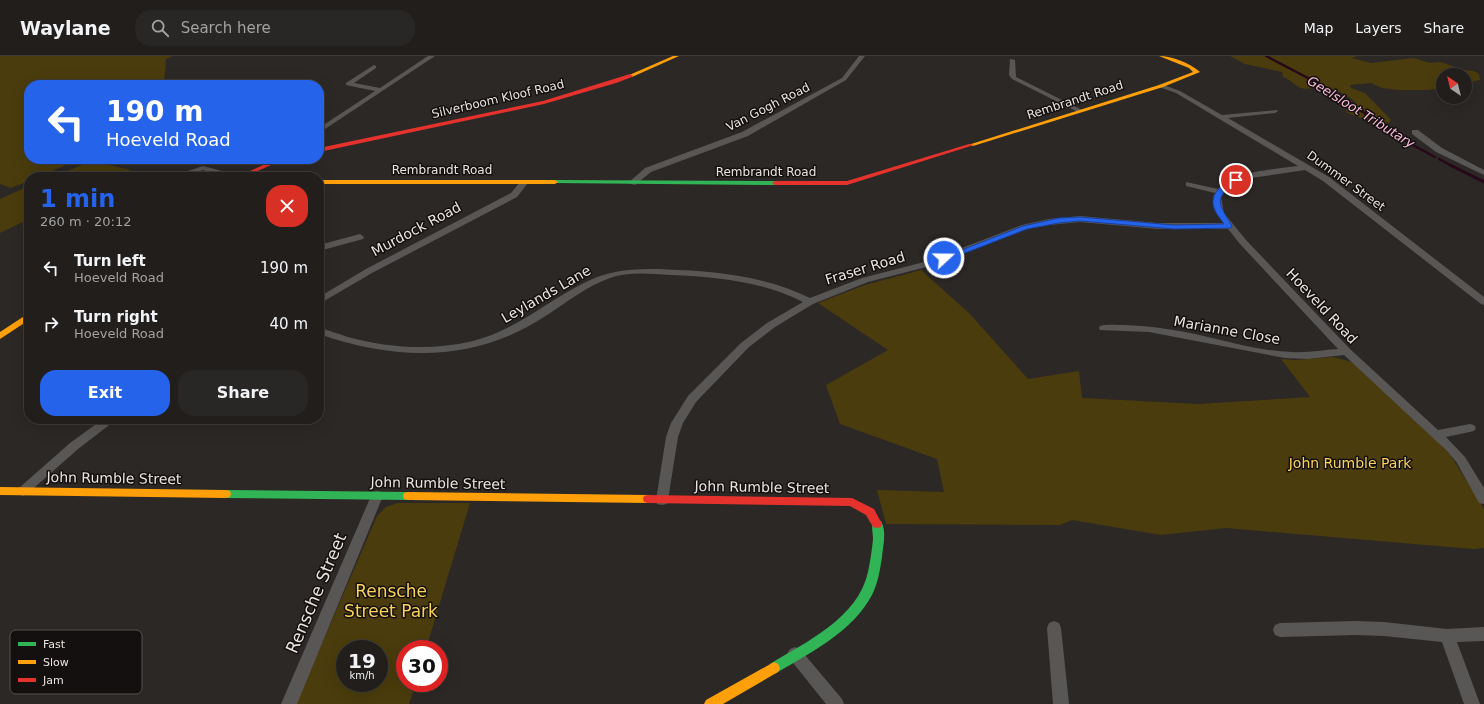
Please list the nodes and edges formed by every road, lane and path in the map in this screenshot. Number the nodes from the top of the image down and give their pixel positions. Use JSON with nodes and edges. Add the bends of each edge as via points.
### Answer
{"nodes":[{"id":1,"x":432,"y":56,"type":"edge"},
{"id":2,"x":677,"y":56,"type":"edge"},
{"id":3,"x":862,"y":56,"type":"edge"},
{"id":4,"x":1161,"y":56,"type":"edge"},
{"id":5,"x":1012,"y":60,"type":"dead end"},
{"id":6,"x":374,"y":67,"type":"dead end"},
{"id":7,"x":1161,"y":86,"type":"junction"},
{"id":8,"x":381,"y":90,"type":"junction"},
{"id":9,"x":1080,"y":111,"type":"junction"},
{"id":10,"x":1274,"y":111,"type":"dead end"},
{"id":11,"x":1222,"y":117,"type":"junction"},
{"id":12,"x":324,"y":128,"type":"edge"},
{"id":13,"x":1415,"y":132,"type":"dead end"},
{"id":14,"x":1432,"y":137,"type":"dead end"},
{"id":15,"x":1423,"y":139,"type":"junction"},
{"id":16,"x":324,"y":149,"type":"edge"},
{"id":17,"x":268,"y":164,"type":"edge"},
{"id":18,"x":1307,"y":166,"type":"junction"},
{"id":19,"x":190,"y":172,"type":"edge"},
{"id":20,"x":217,"y":172,"type":"edge"},
{"id":21,"x":251,"y":172,"type":"edge"},
{"id":22,"x":1484,"y":173,"type":"edge"},
{"id":23,"x":324,"y":182,"type":"edge"},
{"id":24,"x":524,"y":183,"type":"junction"},
{"id":25,"x":632,"y":183,"type":"junction"},
{"id":26,"x":1189,"y":184,"type":"dead end"},
{"id":27,"x":1219,"y":192,"type":"junction"},
{"id":28,"x":1229,"y":226,"type":"junction"},
{"id":29,"x":360,"y":237,"type":"dead end"},
{"id":30,"x":324,"y":247,"type":"edge"},
{"id":31,"x":324,"y":298,"type":"edge"},
{"id":32,"x":810,"y":302,"type":"junction"},
{"id":33,"x":1484,"y":302,"type":"edge"},
{"id":34,"x":24,"y":319,"type":"edge"},
{"id":35,"x":1104,"y":328,"type":"dead end"},
{"id":36,"x":324,"y":333,"type":"edge"},
{"id":37,"x":0,"y":336,"type":"edge"},
{"id":38,"x":1346,"y":352,"type":"junction"},
{"id":39,"x":104,"y":424,"type":"edge"},
{"id":40,"x":1470,"y":428,"type":"dead end"},
{"id":41,"x":1437,"y":434,"type":"junction"},
{"id":42,"x":0,"y":491,"type":"edge"},
{"id":43,"x":23,"y":491,"type":"junction"},
{"id":44,"x":376,"y":496,"type":"junction"},
{"id":45,"x":1484,"y":499,"type":"edge"},
{"id":46,"x":662,"y":500,"type":"junction"},
{"id":47,"x":1054,"y":628,"type":"dead end"},
{"id":48,"x":1280,"y":630,"type":"dead end"},
{"id":49,"x":1484,"y":634,"type":"edge"},
{"id":50,"x":1447,"y":636,"type":"junction"},
{"id":51,"x":795,"y":654,"type":"junction"},
{"id":52,"x":289,"y":704,"type":"edge"},
{"id":53,"x":711,"y":704,"type":"edge"},
{"id":54,"x":836,"y":704,"type":"edge"},
{"id":55,"x":1061,"y":704,"type":"edge"},
{"id":56,"x":1472,"y":704,"type":"edge"}],
"edges":[{"from":1,"to":8,"type":"street"},
{"from":2,"to":16,"type":"street","name":"Silverboom Kloof Road","via":[[614,82],[544,102]]},
{"from":3,"to":25,"type":"street","name":"Van Gogh Road","via":[[844,79],[745,134],[648,170]]},
{"from":4,"to":7,"type":"street","name":"Rembrandt Road","via":[[1197,71],[1196,74]]},
{"from":5,"to":9,"type":"street","via":[[1014,78]]},
{"from":6,"to":8,"type":"street","via":[[348,84]]},
{"from":7,"to":9,"type":"street","name":"Rembrandt Road"},
{"from":7,"to":11,"type":"street","name":"Dummer Street","via":[[1178,92]]},
{"from":8,"to":12,"type":"street"},
{"from":9,"to":25,"type":"street","name":"Rembrandt Road","via":[[847,183]]},
{"from":10,"to":11,"type":"street"},
{"from":11,"to":18,"type":"street","name":"Dummer Street"},
{"from":13,"to":15,"type":"street"},
{"from":14,"to":15,"type":"street"},
{"from":15,"to":22,"type":"street"},
{"from":17,"to":21,"type":"street"},
{"from":18,"to":27,"type":"street","via":[[1242,178],[1230,182]]},
{"from":18,"to":33,"type":"street","name":"Dummer Street","via":[[1326,178]]},
{"from":19,"to":20,"type":"street","via":[[203,168]]},
{"from":23,"to":24,"type":"street","name":"Rembrandt Road"},
{"from":24,"to":25,"type":"street","name":"Rembrandt Road"},
{"from":24,"to":31,"type":"street","name":"Murdock Road","via":[[514,195],[369,271]]},
{"from":26,"to":27,"type":"street"},
{"from":27,"to":28,"type":"street","name":"Hoeveld Road","via":[[1216,202]]},
{"from":28,"to":32,"type":"street","name":"Fraser Road","via":[[1158,226],[1080,219],[1041,223],[931,263],[858,282]]},
{"from":28,"to":38,"type":"street","name":"Hoeveld Road"},
{"from":29,"to":30,"type":"street"},
{"from":32,"to":36,"type":"street","name":"Leylands Lane","via":[[763,282],[734,276],[638,271],[599,279],[523,325],[494,338],[460,348],[408,351],[387,349]]},
{"from":32,"to":46,"type":"street","name":"Fraser Road","via":[[777,321],[745,345],[692,399],[677,423],[672,437]]},
{"from":34,"to":37,"type":"street"},
{"from":35,"to":38,"type":"street","name":"Marianne Close","via":[[1141,328],[1285,355]]},
{"from":38,"to":41,"type":"street","name":"Hoeveld Road"},
{"from":39,"to":43,"type":"street","via":[[74,446]]},
{"from":40,"to":41,"type":"street"},
{"from":41,"to":45,"type":"street","name":"Hoeveld Road","via":[[1461,460]]},
{"from":42,"to":43,"type":"street","name":"John Rumble Street"},
{"from":43,"to":44,"type":"street","name":"John Rumble Street"},
{"from":44,"to":46,"type":"street","name":"John Rumble Street"},
{"from":44,"to":52,"type":"street","name":"Rensche Street"},
{"from":46,"to":51,"type":"street","name":"John Rumble Street","via":[[852,502],[873,514],[880,538],[866,594],[841,623]]},
{"from":47,"to":55,"type":"street"},
{"from":48,"to":50,"type":"street","via":[[1363,628]]},
{"from":49,"to":50,"type":"street"},
{"from":50,"to":56,"type":"street"},
{"from":51,"to":53,"type":"street"},
{"from":51,"to":54,"type":"street"}]}
